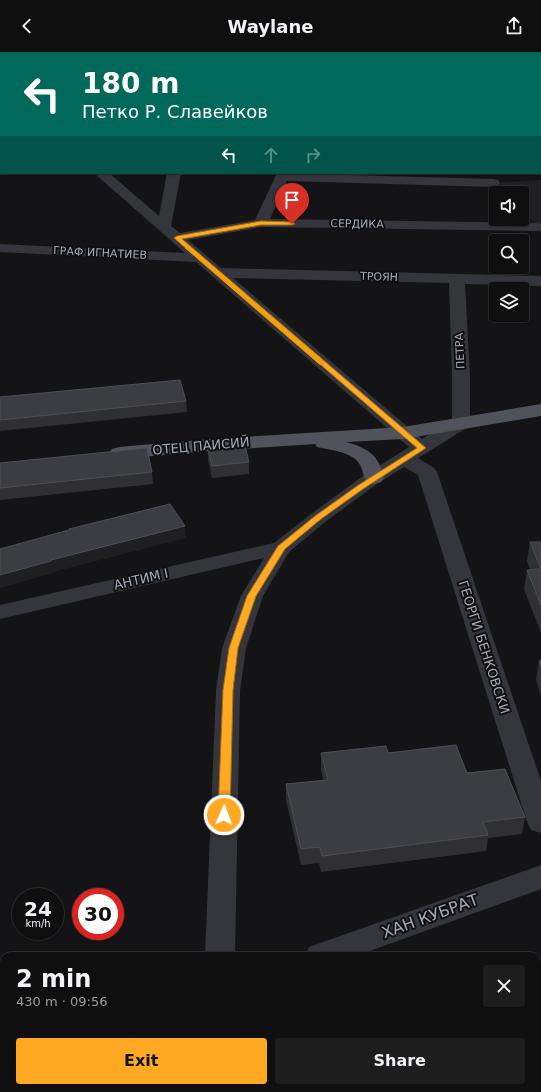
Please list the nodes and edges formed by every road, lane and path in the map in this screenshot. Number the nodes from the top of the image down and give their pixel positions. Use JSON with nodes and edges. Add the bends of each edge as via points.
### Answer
{"nodes":[{"id":1,"x":102,"y":174,"type":"edge"},
{"id":2,"x":174,"y":174,"type":"edge"},
{"id":3,"x":485,"y":174,"type":"edge"},
{"id":4,"x":283,"y":175,"type":"edge"},
{"id":5,"x":493,"y":183,"type":"junction"},
{"id":6,"x":496,"y":186,"type":"edge"},
{"id":7,"x":529,"y":217,"type":"edge"},
{"id":8,"x":261,"y":223,"type":"junction"},
{"id":9,"x":164,"y":227,"type":"junction"},
{"id":10,"x":540,"y":228,"type":"edge"},
{"id":11,"x":0,"y":237,"type":"edge"},
{"id":12,"x":181,"y":241,"type":"junction"},
{"id":13,"x":0,"y":248,"type":"edge"},
{"id":14,"x":201,"y":258,"type":"junction"},
{"id":15,"x":217,"y":272,"type":"junction"},
{"id":16,"x":457,"y":279,"type":"junction"},
{"id":17,"x":541,"y":281,"type":"edge"},
{"id":18,"x":541,"y":410,"type":"edge"},
{"id":19,"x":461,"y":422,"type":"junction"},
{"id":20,"x":403,"y":433,"type":"junction"},
{"id":21,"x":300,"y":439,"type":"junction"},
{"id":22,"x":422,"y":448,"type":"junction"},
{"id":23,"x":101,"y":455,"type":"edge"},
{"id":24,"x":405,"y":459,"type":"junction"},
{"id":25,"x":374,"y":478,"type":"junction"},
{"id":26,"x":281,"y":548,"type":"junction"},
{"id":27,"x":0,"y":612,"type":"edge"},
{"id":28,"x":541,"y":822,"type":"edge"},
{"id":29,"x":541,"y":877,"type":"edge"},
{"id":30,"x":220,"y":952,"type":"edge"},
{"id":31,"x":331,"y":952,"type":"edge"}],
"edges":[{"from":1,"to":9,"type":"street"},
{"from":2,"to":9,"type":"street"},
{"from":3,"to":5,"type":"street"},
{"from":4,"to":5,"type":"street"},
{"from":4,"to":8,"type":"street"},
{"from":5,"to":6,"type":"street"},
{"from":7,"to":10,"type":"street"},
{"from":8,"to":10,"type":"street","name":"СЕРДИКА"},
{"from":8,"to":12,"type":"street","name":"СЕРДИКА"},
{"from":9,"to":12,"type":"street"},
{"from":11,"to":12,"type":"street","name":"ГРАФ ИГНАТИЕВ"},
{"from":12,"to":14,"type":"street"},
{"from":13,"to":14,"type":"street","name":"ГРАФ ИГНАТИЕВ"},
{"from":14,"to":15,"type":"street"},
{"from":15,"to":16,"type":"street","name":"ТРОЯН"},
{"from":15,"to":20,"type":"street"},
{"from":16,"to":17,"type":"street","name":"ТРОЯН"},
{"from":16,"to":19,"type":"street","name":"ПЕТРА"},
{"from":18,"to":19,"type":"main road","name":"ОТЕЦ ПАИСИЙ"},
{"from":19,"to":20,"type":"main road","name":"ОТЕЦ ПАИСИЙ"},
{"from":19,"to":22,"type":"street"},
{"from":20,"to":21,"type":"main road","name":"ОТЕЦ ПАИСИЙ"},
{"from":20,"to":22,"type":"street"},
{"from":21,"to":23,"type":"main road","name":"ОТЕЦ ПАИСИЙ"},
{"from":21,"to":25,"type":"main road","via":[[341,446],[358,453],[369,462]]},
{"from":22,"to":24,"type":"street"},
{"from":24,"to":25,"type":"street"},
{"from":24,"to":28,"type":"street","name":"ГЕОРГИ БЕНКОВСКИ","via":[[427,472]]},
{"from":25,"to":26,"type":"street"},
{"from":26,"to":27,"type":"street","name":"АНТИМ I"},
{"from":26,"to":30,"type":"street","via":[[252,596],[234,648],[228,690]]},
{"from":29,"to":31,"type":"street","name":"ХАН КУБРАТ"}]}
